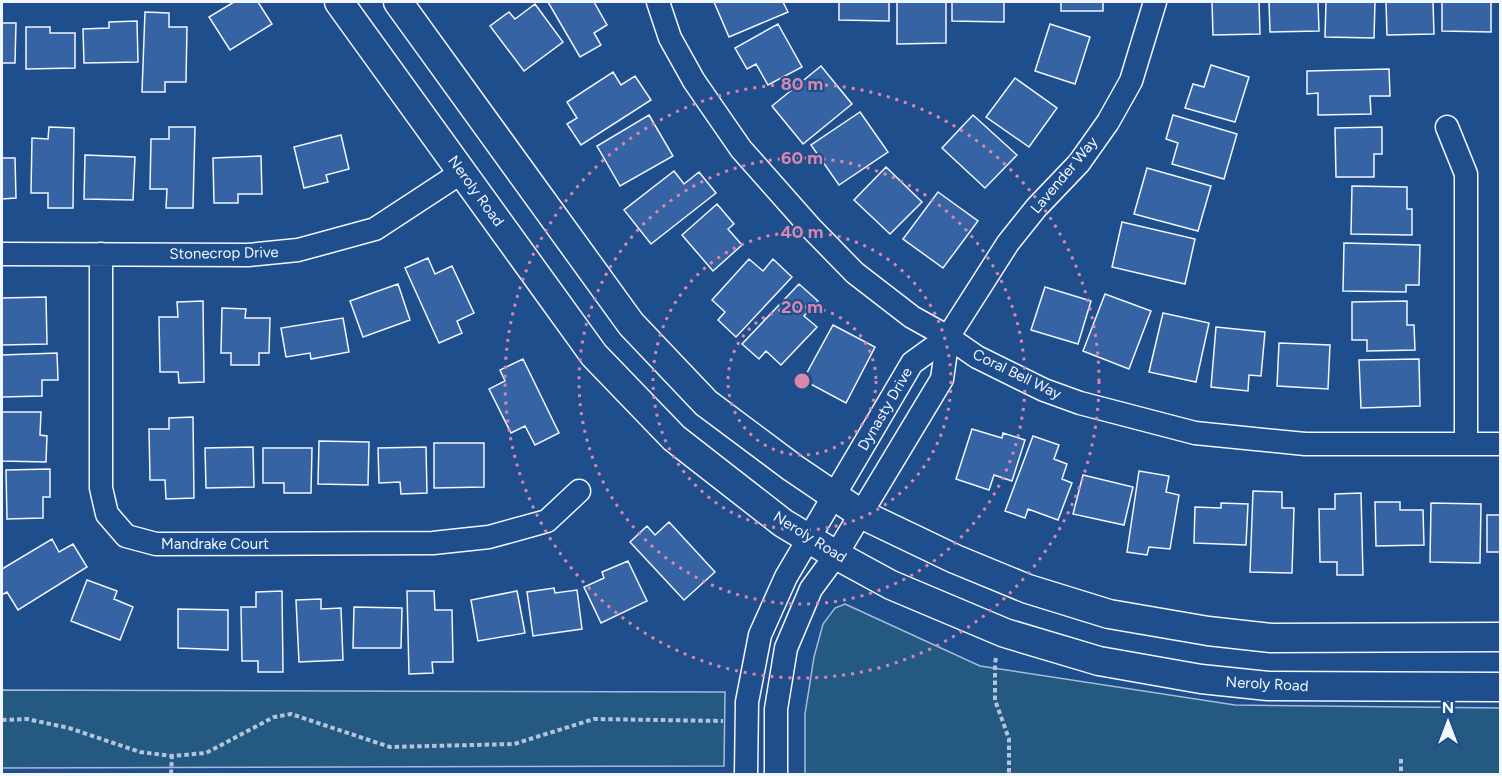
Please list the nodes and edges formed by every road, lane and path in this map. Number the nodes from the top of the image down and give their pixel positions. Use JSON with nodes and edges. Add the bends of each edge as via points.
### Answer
{"nodes":[{"id":1,"x":339,"y":2,"type":"edge"},
{"id":2,"x":398,"y":2,"type":"edge"},
{"id":3,"x":658,"y":2,"type":"edge"},
{"id":4,"x":1155,"y":2,"type":"edge"},
{"id":5,"x":1447,"y":128,"type":"dead end"},
{"id":6,"x":462,"y":172,"type":"junction"},
{"id":7,"x":2,"y":254,"type":"edge"},
{"id":8,"x":101,"y":254,"type":"junction"},
{"id":9,"x":948,"y":337,"type":"junction"},
{"id":10,"x":1466,"y":444,"type":"junction"},
{"id":11,"x":1500,"y":444,"type":"edge"},
{"id":12,"x":579,"y":491,"type":"dead end"},
{"id":13,"x":834,"y":496,"type":"junction"},
{"id":14,"x":861,"y":513,"type":"junction"},
{"id":15,"x":808,"y":539,"type":"junction"},
{"id":16,"x":836,"y":555,"type":"junction"},
{"id":17,"x":1005,"y":633,"type":"junction"},
{"id":18,"x":1500,"y":637,"type":"edge"},
{"id":19,"x":1500,"y":687,"type":"edge"},
{"id":20,"x":2,"y":720,"type":"edge"},
{"id":21,"x":723,"y":721,"type":"dead end"},
{"id":22,"x":172,"y":756,"type":"junction"},
{"id":23,"x":1401,"y":759,"type":"dead end"},
{"id":24,"x":171,"y":774,"type":"edge"},
{"id":25,"x":746,"y":774,"type":"edge"},
{"id":26,"x":776,"y":774,"type":"edge"},
{"id":27,"x":1009,"y":774,"type":"edge"},
{"id":28,"x":1401,"y":774,"type":"edge"}],
"edges":[{"from":1,"to":6,"type":"street","name":"Neroly Road"},
{"from":2,"to":13,"type":"street","via":[[631,324],[706,403]]},
{"from":3,"to":9,"type":"street","name":"Coral Bell Way","via":[[670,38],[694,81],[749,158],[855,273],[912,317]]},
{"from":4,"to":9,"type":"street","name":"Lavender Way","via":[[1131,81],[1108,122],[1079,163],[1008,243]]},
{"from":5,"to":10,"type":"street","via":[[1466,174]]},
{"from":6,"to":8,"type":"street","name":"Stonecrop Drive","via":[[375,229],[298,250],[248,255]]},
{"from":6,"to":15,"type":"street","name":"Neroly Road","via":[[594,355],[674,438]]},
{"from":7,"to":8,"type":"street","name":"Stonecrop Drive"},
{"from":8,"to":12,"type":"street","name":"Mandrake Court","via":[[101,488],[107,513],[126,536],[156,544],[433,543],[489,537],[547,521]]},
{"from":9,"to":10,"type":"street","name":"Coral Bell Way","via":[[977,357],[1044,390],[1194,434],[1305,444]]},
{"from":9,"to":13,"type":"street","name":"Dynasty Drive","via":[[912,363]]},
{"from":9,"to":14,"type":"street","via":[[942,379]]},
{"from":10,"to":11,"type":"street","name":"Coral Bell Way"},
{"from":13,"to":14,"type":"street"},
{"from":13,"to":15,"type":"street","name":"Dynasty Drive"},
{"from":14,"to":16,"type":"street"},
{"from":14,"to":18,"type":"street","via":[[1028,589],[1109,614],[1208,632],[1271,638]]},
{"from":15,"to":16,"type":"street","name":"Neroly Road"},
{"from":15,"to":25,"type":"street","name":"Dynasty Drive","via":[[760,635],[747,702]]},
{"from":16,"to":17,"type":"street","name":"Neroly Road","via":[[891,585]]},
{"from":16,"to":26,"type":"street","via":[[811,589],[786,648],[776,709]]},
{"from":17,"to":19,"type":"street","name":"Neroly Road","via":[[1098,661],[1201,679],[1268,686]]},
{"from":17,"to":27,"type":"path","via":[[995,663],[995,700],[1009,739]]},
{"from":20,"to":22,"type":"path","via":[[27,719],[69,728],[140,752]]},
{"from":21,"to":22,"type":"path","via":[[594,718],[514,744],[390,747],[291,714],[274,717],[206,753]]},
{"from":22,"to":24,"type":"path"},
{"from":23,"to":28,"type":"path"}]}
